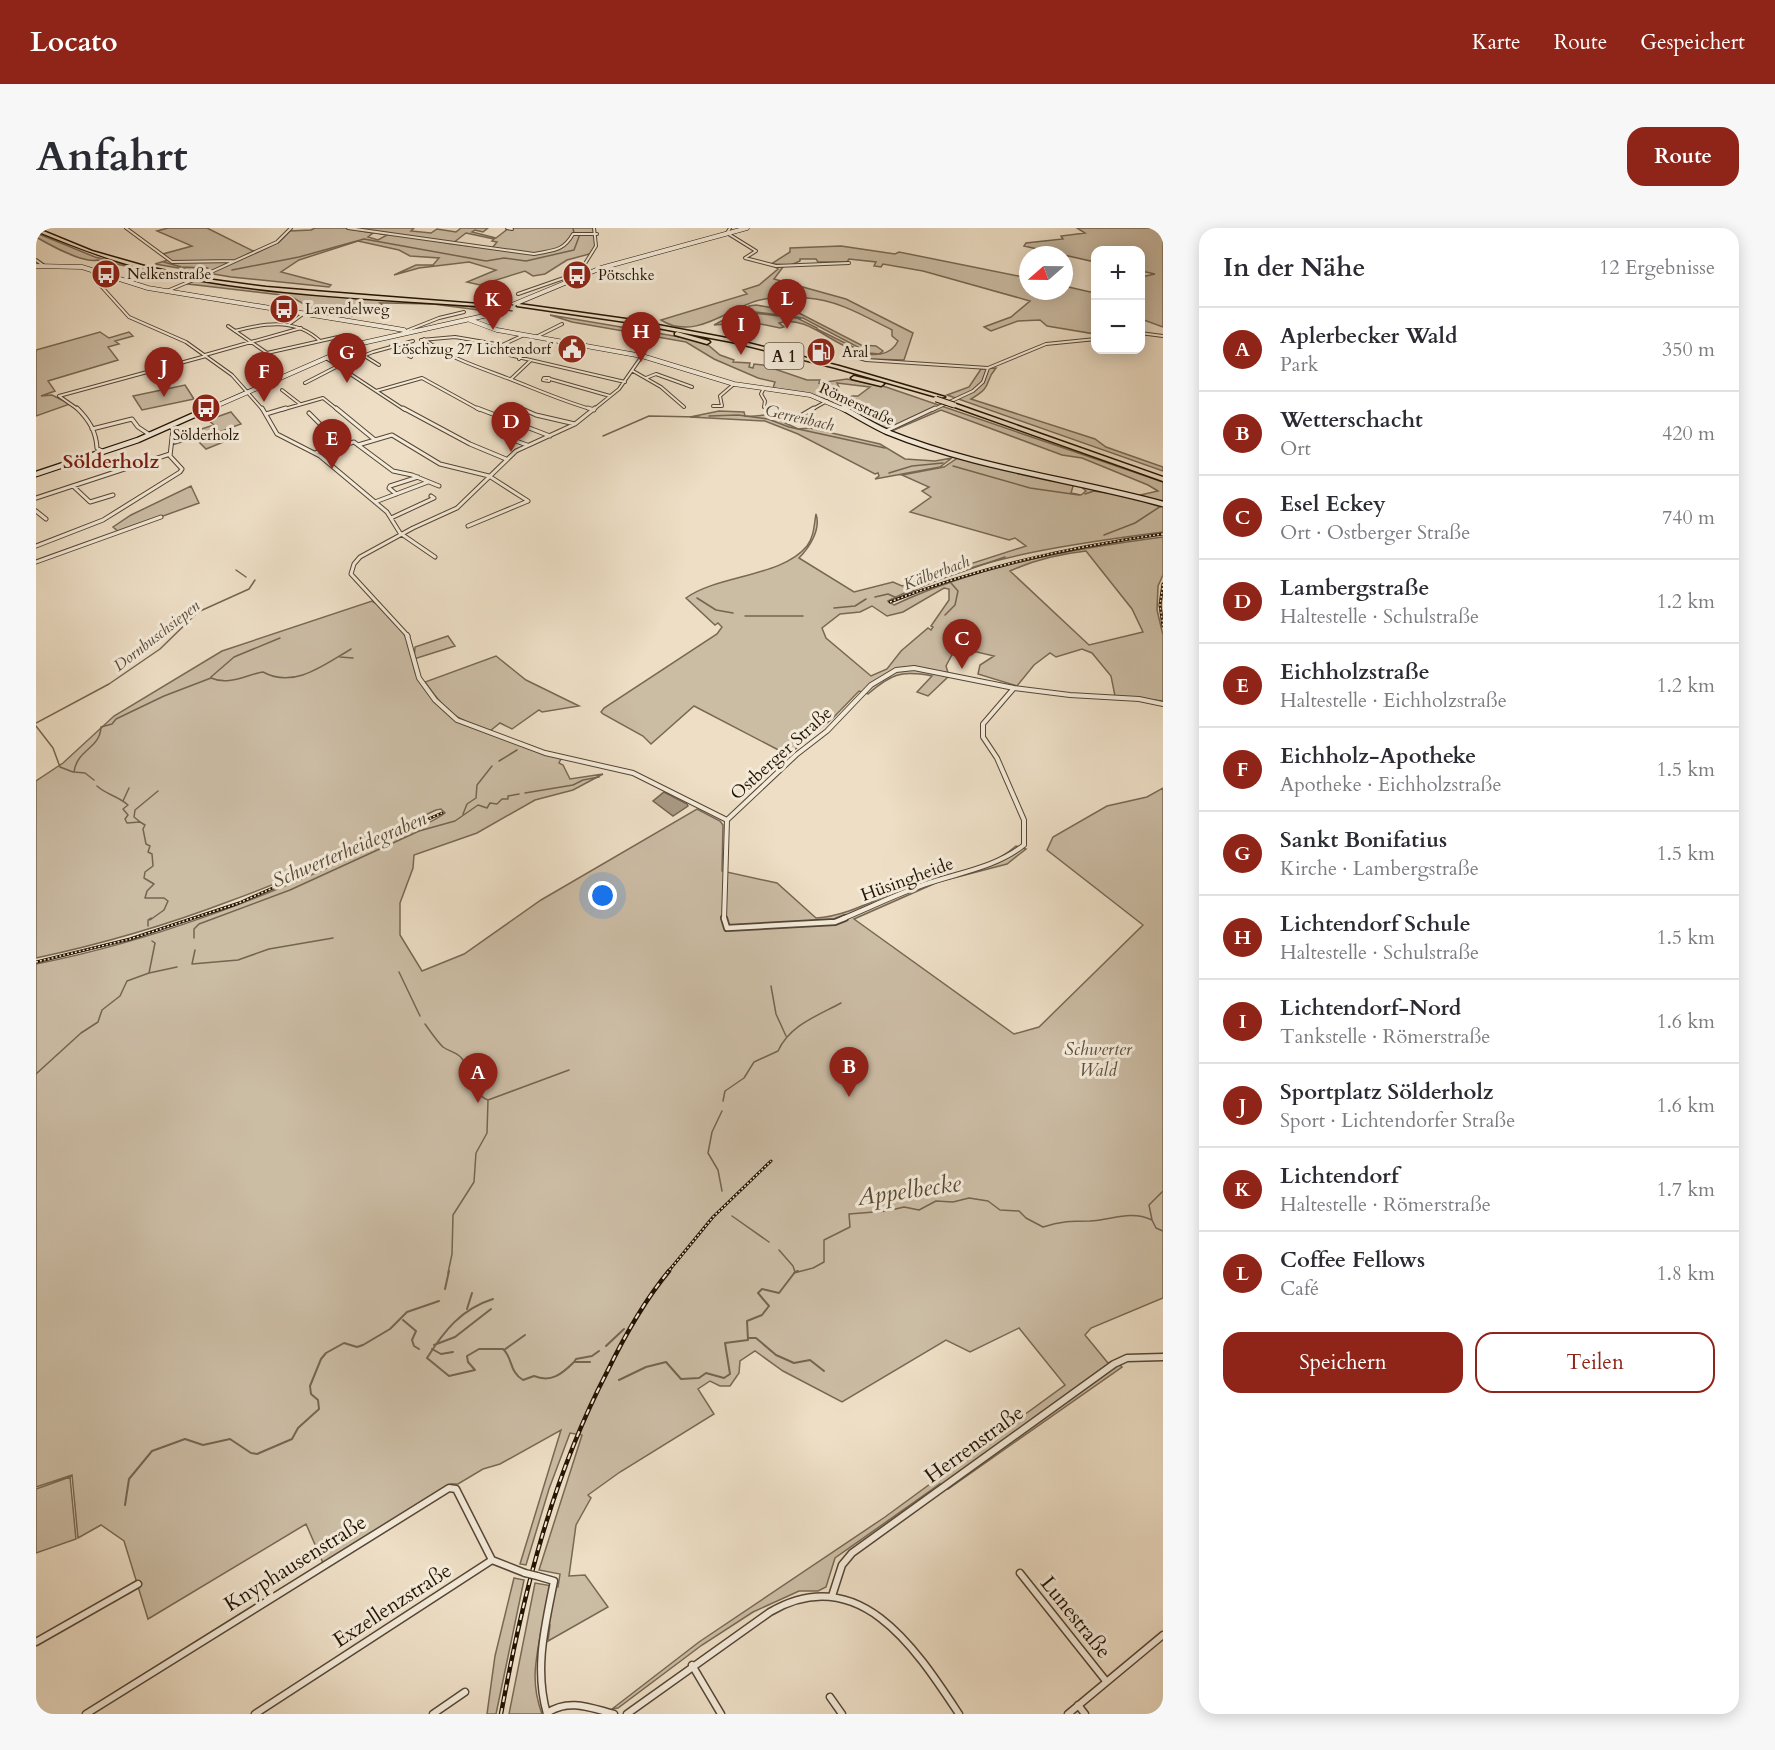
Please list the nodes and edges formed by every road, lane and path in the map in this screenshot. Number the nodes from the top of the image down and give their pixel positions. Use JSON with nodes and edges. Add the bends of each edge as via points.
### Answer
{"nodes":[{"id":1,"x":43,"y":228,"type":"edge"},
{"id":2,"x":126,"y":228,"type":"edge"},
{"id":3,"x":291,"y":228,"type":"edge"},
{"id":4,"x":348,"y":228,"type":"edge"},
{"id":5,"x":507,"y":228,"type":"edge"},
{"id":6,"x":569,"y":228,"type":"edge"},
{"id":7,"x":594,"y":228,"type":"edge"},
{"id":8,"x":730,"y":228,"type":"edge"},
{"id":9,"x":747,"y":228,"type":"edge"},
{"id":10,"x":36,"y":229,"type":"edge"},
{"id":11,"x":512,"y":229,"type":"edge"},
{"id":12,"x":727,"y":233,"type":"junction"},
{"id":13,"x":573,"y":234,"type":"junction"},
{"id":14,"x":597,"y":234,"type":"junction"},
{"id":15,"x":36,"y":260,"type":"edge"},
{"id":16,"x":235,"y":261,"type":"junction"},
{"id":17,"x":849,"y":263,"type":"dead end"},
{"id":18,"x":43,"y":265,"type":"junction"},
{"id":19,"x":36,"y":266,"type":"edge"},
{"id":20,"x":583,"y":273,"type":"junction"},
{"id":21,"x":114,"y":278,"type":"junction"},
{"id":22,"x":167,"y":291,"type":"junction"},
{"id":23,"x":518,"y":294,"type":"dead end"},
{"id":24,"x":514,"y":306,"type":"junction"},
{"id":25,"x":503,"y":309,"type":"junction"},
{"id":26,"x":464,"y":312,"type":"dead end"},
{"id":27,"x":303,"y":314,"type":"junction"},
{"id":28,"x":470,"y":320,"type":"junction"},
{"id":29,"x":562,"y":324,"type":"dead end"},
{"id":30,"x":654,"y":324,"type":"junction"},
{"id":31,"x":266,"y":325,"type":"junction"},
{"id":32,"x":288,"y":325,"type":"junction"},
{"id":33,"x":228,"y":326,"type":"dead end"},
{"id":34,"x":685,"y":327,"type":"dead end"},
{"id":35,"x":301,"y":328,"type":"junction"},
{"id":36,"x":666,"y":330,"type":"junction"},
{"id":37,"x":235,"y":331,"type":"junction"},
{"id":38,"x":407,"y":331,"type":"junction"},
{"id":39,"x":280,"y":333,"type":"junction"},
{"id":40,"x":1145,"y":334,"type":"edge"},
{"id":41,"x":347,"y":335,"type":"dead end"},
{"id":42,"x":524,"y":335,"type":"junction"},
{"id":43,"x":1163,"y":336,"type":"edge"},
{"id":44,"x":536,"y":337,"type":"junction"},
{"id":45,"x":1091,"y":340,"type":"edge"},
{"id":46,"x":250,"y":341,"type":"junction"},
{"id":47,"x":320,"y":341,"type":"junction"},
{"id":48,"x":413,"y":341,"type":"dead end"},
{"id":49,"x":706,"y":342,"type":"dead end"},
{"id":50,"x":502,"y":345,"type":"junction"},
{"id":51,"x":391,"y":346,"type":"junction"},
{"id":52,"x":546,"y":348,"type":"dead end"},
{"id":53,"x":483,"y":349,"type":"dead end"},
{"id":54,"x":489,"y":351,"type":"junction"},
{"id":55,"x":851,"y":351,"type":"dead end"},
{"id":56,"x":363,"y":355,"type":"junction"},
{"id":57,"x":206,"y":356,"type":"junction"},
{"id":58,"x":642,"y":356,"type":"junction"},
{"id":59,"x":411,"y":357,"type":"dead end"},
{"id":60,"x":326,"y":358,"type":"junction"},
{"id":61,"x":519,"y":359,"type":"junction"},
{"id":62,"x":530,"y":361,"type":"junction"},
{"id":63,"x":379,"y":365,"type":"dead end"},
{"id":64,"x":849,"y":365,"type":"dead end"},
{"id":65,"x":338,"y":366,"type":"junction"},
{"id":66,"x":988,"y":369,"type":"junction"},
{"id":67,"x":633,"y":371,"type":"junction"},
{"id":68,"x":646,"y":378,"type":"junction"},
{"id":69,"x":854,"y":378,"type":"dead end"},
{"id":70,"x":511,"y":379,"type":"junction"},
{"id":71,"x":550,"y":379,"type":"dead end"},
{"id":72,"x":625,"y":382,"type":"junction"},
{"id":73,"x":305,"y":383,"type":"dead end"},
{"id":74,"x":734,"y":384,"type":"junction"},
{"id":75,"x":901,"y":386,"type":"junction"},
{"id":76,"x":692,"y":387,"type":"dead end"},
{"id":77,"x":764,"y":388,"type":"junction"},
{"id":78,"x":282,"y":390,"type":"dead end"},
{"id":79,"x":247,"y":391,"type":"junction"},
{"id":80,"x":376,"y":391,"type":"junction"},
{"id":81,"x":610,"y":396,"type":"junction"},
{"id":82,"x":827,"y":401,"type":"junction"},
{"id":83,"x":300,"y":404,"type":"junction"},
{"id":84,"x":513,"y":404,"type":"dead end"},
{"id":85,"x":728,"y":405,"type":"dead end"},
{"id":86,"x":713,"y":406,"type":"dead end"},
{"id":87,"x":722,"y":406,"type":"junction"},
{"id":88,"x":684,"y":407,"type":"dead end"},
{"id":89,"x":764,"y":407,"type":"dead end"},
{"id":90,"x":594,"y":410,"type":"junction"},
{"id":91,"x":309,"y":413,"type":"dead end"},
{"id":92,"x":266,"y":414,"type":"junction"},
{"id":93,"x":797,"y":418,"type":"dead end"},
{"id":94,"x":575,"y":424,"type":"junction"},
{"id":95,"x":170,"y":426,"type":"junction"},
{"id":96,"x":92,"y":429,"type":"junction"},
{"id":97,"x":886,"y":431,"type":"junction"},
{"id":98,"x":150,"y":435,"type":"junction"},
{"id":99,"x":502,"y":436,"type":"dead end"},
{"id":100,"x":551,"y":436,"type":"junction"},
{"id":101,"x":375,"y":440,"type":"junction"},
{"id":102,"x":341,"y":445,"type":"junction"},
{"id":103,"x":358,"y":445,"type":"junction"},
{"id":104,"x":527,"y":445,"type":"junction"},
{"id":105,"x":104,"y":452,"type":"junction"},
{"id":106,"x":315,"y":453,"type":"junction"},
{"id":107,"x":170,"y":454,"type":"junction"},
{"id":108,"x":506,"y":459,"type":"junction"},
{"id":109,"x":36,"y":474,"type":"edge"},
{"id":110,"x":489,"y":476,"type":"junction"},
{"id":111,"x":417,"y":477,"type":"junction"},
{"id":112,"x":1163,"y":477,"type":"edge"},
{"id":113,"x":429,"y":482,"type":"junction"},
{"id":114,"x":439,"y":486,"type":"dead end"},
{"id":115,"x":74,"y":487,"type":"junction"},
{"id":116,"x":396,"y":494,"type":"junction"},
{"id":117,"x":113,"y":495,"type":"dead end"},
{"id":118,"x":36,"y":498,"type":"edge"},
{"id":119,"x":434,"y":498,"type":"dead end"},
{"id":120,"x":375,"y":501,"type":"junction"},
{"id":121,"x":1163,"y":504,"type":"edge"},
{"id":122,"x":36,"y":511,"type":"edge"},
{"id":123,"x":161,"y":517,"type":"dead end"},
{"id":124,"x":391,"y":518,"type":"junction"},
{"id":125,"x":46,"y":519,"type":"dead end"},
{"id":126,"x":468,"y":526,"type":"dead end"},
{"id":127,"x":402,"y":535,"type":"junction"},
{"id":128,"x":36,"y":546,"type":"edge"},
{"id":129,"x":435,"y":557,"type":"dead end"},
{"id":130,"x":36,"y":562,"type":"edge"},
{"id":131,"x":1014,"y":688,"type":"junction"},
{"id":132,"x":1163,"y":704,"type":"edge"},
{"id":133,"x":727,"y":820,"type":"junction"},
{"id":134,"x":1163,"y":1358,"type":"edge"},
{"id":135,"x":492,"y":1560,"type":"junction"},
{"id":136,"x":1020,"y":1573,"type":"dead end"},
{"id":137,"x":138,"y":1584,"type":"dead end"},
{"id":138,"x":832,"y":1596,"type":"junction"},
{"id":139,"x":1163,"y":1635,"type":"edge"},
{"id":140,"x":36,"y":1642,"type":"edge"},
{"id":141,"x":692,"y":1665,"type":"junction"},
{"id":142,"x":1106,"y":1681,"type":"junction"},
{"id":143,"x":465,"y":1692,"type":"dead end"},
{"id":144,"x":831,"y":1697,"type":"dead end"},
{"id":145,"x":1078,"y":1705,"type":"junction"},
{"id":146,"x":86,"y":1714,"type":"edge"},
{"id":147,"x":255,"y":1714,"type":"edge"},
{"id":148,"x":433,"y":1714,"type":"edge"},
{"id":149,"x":547,"y":1714,"type":"edge"},
{"id":150,"x":614,"y":1714,"type":"edge"},
{"id":151,"x":627,"y":1714,"type":"edge"},
{"id":152,"x":721,"y":1714,"type":"edge"},
{"id":153,"x":842,"y":1714,"type":"edge"},
{"id":154,"x":959,"y":1714,"type":"edge"},
{"id":155,"x":1068,"y":1714,"type":"edge"},
{"id":156,"x":1085,"y":1714,"type":"edge"}],
"edges":[{"from":1,"to":24,"type":"highway","number":"A 1","via":[[120,258],[200,275]]},
{"from":2,"to":16,"type":"street","via":[[172,262]]},
{"from":3,"to":16,"type":"street","via":[[277,242]]},
{"from":4,"to":13,"type":"street","via":[[534,254],[562,248]]},
{"from":5,"to":11,"type":"street"},
{"from":6,"to":13,"type":"street"},
{"from":7,"to":14,"type":"street"},
{"from":8,"to":12,"type":"street"},
{"from":9,"to":12,"type":"street"},
{"from":10,"to":25,"type":"highway","number":"A 1","via":[[102,256],[183,275]]},
{"from":12,"to":17,"type":"street","via":[[756,251],[745,258],[769,265]]},
{"from":12,"to":20,"type":"street"},
{"from":13,"to":14,"type":"street"},
{"from":14,"to":20,"type":"street","via":[[595,252]]},
{"from":15,"to":18,"type":"street"},
{"from":16,"to":22,"type":"street","bridge":true},
{"from":18,"to":19,"type":"street"},
{"from":18,"to":21,"type":"street","via":[[82,267]]},
{"from":20,"to":23,"type":"street"},
{"from":20,"to":25,"type":"street"},
{"from":21,"to":22,"type":"street"},
{"from":21,"to":57,"type":"street","via":[[101,286],[129,316],[166,331]]},
{"from":22,"to":27,"type":"street"},
{"from":24,"to":25,"type":"highway","number":"A 1","bridge":true},
{"from":24,"to":30,"type":"highway","number":"A 1"},
{"from":24,"to":36,"type":"highway","number":"A 1"},
{"from":25,"to":28,"type":"street"},
{"from":26,"to":38,"type":"street"},
{"from":27,"to":32,"type":"street"},
{"from":27,"to":38,"type":"street"},
{"from":28,"to":38,"type":"street"},
{"from":28,"to":42,"type":"street","name":"Römerstraße","via":[[493,330]]},
{"from":29,"to":44,"type":"street"},
{"from":30,"to":34,"type":"highway"},
{"from":30,"to":75,"type":"highway","number":"A 1","via":[[780,351]]},
{"from":31,"to":32,"type":"street"},
{"from":31,"to":37,"type":"street"},
{"from":31,"to":39,"type":"street"},
{"from":32,"to":35,"type":"street"},
{"from":33,"to":37,"type":"street"},
{"from":35,"to":39,"type":"street"},
{"from":35,"to":47,"type":"street"},
{"from":36,"to":49,"type":"highway"},
{"from":36,"to":75,"type":"highway","number":"A 1"},
{"from":37,"to":46,"type":"street"},
{"from":38,"to":60,"type":"street"},
{"from":39,"to":46,"type":"street"},
{"from":40,"to":43,"type":"street"},
{"from":41,"to":47,"type":"street"},
{"from":42,"to":44,"type":"street","name":"Römerstraße"},
{"from":42,"to":50,"type":"street"},
{"from":44,"to":58,"type":"street","name":"Römerstraße"},
{"from":45,"to":66,"type":"street","via":[[1046,344]]},
{"from":46,"to":47,"type":"street","via":[[267,353]]},
{"from":46,"to":57,"type":"street"},
{"from":48,"to":51,"type":"street"},
{"from":50,"to":54,"type":"street"},
{"from":50,"to":70,"type":"street","via":[[455,337],[422,340],[450,357]]},
{"from":51,"to":56,"type":"street"},
{"from":51,"to":59,"type":"street"},
{"from":52,"to":61,"type":"street","via":[[529,347]]},
{"from":53,"to":54,"type":"street"},
{"from":54,"to":61,"type":"street"},
{"from":55,"to":66,"type":"street","via":[[866,360]]},
{"from":56,"to":63,"type":"street"},
{"from":56,"to":65,"type":"street"},
{"from":57,"to":79,"type":"street"},
{"from":57,"to":96,"type":"street","via":[[59,396],[80,409]]},
{"from":58,"to":67,"type":"street"},
{"from":58,"to":74,"type":"street","name":"Römerstraße"},
{"from":60,"to":65,"type":"street"},
{"from":60,"to":79,"type":"street"},
{"from":61,"to":62,"type":"street"},
{"from":62,"to":70,"type":"street"},
{"from":62,"to":72,"type":"street"},
{"from":64,"to":75,"type":"highway"},
{"from":65,"to":73,"type":"street"},
{"from":65,"to":80,"type":"street"},
{"from":66,"to":97,"type":"street","via":[[980,386]]},
{"from":67,"to":68,"type":"street"},
{"from":67,"to":72,"type":"street"},
{"from":68,"to":76,"type":"street","via":[[656,374]]},
{"from":68,"to":88,"type":"street"},
{"from":69,"to":75,"type":"highway"},
{"from":70,"to":90,"type":"street"},
{"from":71,"to":81,"type":"street"},
{"from":72,"to":81,"type":"street"},
{"from":74,"to":77,"type":"street","name":"Römerstraße"},
{"from":74,"to":87,"type":"street","via":[[720,396]]},
{"from":75,"to":112,"type":"highway","number":"A 1","bridge":true},
{"from":77,"to":82,"type":"street","name":"Römerstraße"},
{"from":77,"to":89,"type":"street"},
{"from":78,"to":83,"type":"street"},
{"from":79,"to":92,"type":"street"},
{"from":79,"to":95,"type":"street"},
{"from":80,"to":100,"type":"street","via":[[422,378],[478,410]]},
{"from":80,"to":108,"type":"street","via":[[419,418]]},
{"from":81,"to":90,"type":"street"},
{"from":82,"to":93,"type":"street"},
{"from":82,"to":97,"type":"street","name":"Römerstraße"},
{"from":83,"to":92,"type":"street"},
{"from":83,"to":101,"type":"street","via":[[325,398]]},
{"from":84,"to":94,"type":"street","via":[[546,419]]},
{"from":85,"to":87,"type":"street"},
{"from":86,"to":87,"type":"street"},
{"from":90,"to":94,"type":"street"},
{"from":91,"to":102,"type":"street"},
{"from":92,"to":106,"type":"street","via":[[277,434]]},
{"from":94,"to":100,"type":"street"},
{"from":95,"to":98,"type":"street"},
{"from":95,"to":107,"type":"street"},
{"from":96,"to":98,"type":"street","via":[[132,419]]},
{"from":96,"to":105,"type":"street","via":[[98,437],[97,448]]},
{"from":97,"to":121,"type":"street","name":"Römerstraße","via":[[990,464]]},
{"from":98,"to":105,"type":"street"},
{"from":99,"to":104,"type":"street"},
{"from":100,"to":104,"type":"street"},
{"from":101,"to":103,"type":"street"},
{"from":101,"to":110,"type":"street","via":[[392,435],[447,467]]},
{"from":102,"to":103,"type":"street"},
{"from":102,"to":106,"type":"street"},
{"from":103,"to":111,"type":"street","via":[[393,471]]},
{"from":104,"to":108,"type":"street"},
{"from":105,"to":109,"type":"street"},
{"from":106,"to":120,"type":"street"},
{"from":107,"to":115,"type":"street"},
{"from":107,"to":128,"type":"street","via":[[182,469],[180,472],[103,520]]},
{"from":108,"to":110,"type":"street"},
{"from":110,"to":126,"type":"street","via":[[528,501]]},
{"from":110,"to":127,"type":"street","via":[[457,508]]},
{"from":111,"to":113,"type":"street"},
{"from":111,"to":116,"type":"street","via":[[390,486]]},
{"from":113,"to":114,"type":"street"},
{"from":113,"to":116,"type":"street"},
{"from":115,"to":117,"type":"street","via":[[90,502]]},
{"from":115,"to":118,"type":"street"},
{"from":116,"to":120,"type":"street"},
{"from":119,"to":124,"type":"street"},
{"from":120,"to":124,"type":"street"},
{"from":122,"to":125,"type":"street"},
{"from":123,"to":130,"type":"street"},
{"from":124,"to":127,"type":"street"},
{"from":127,"to":129,"type":"street"},
{"from":127,"to":133,"type":"street","name":"Ostberger Straße","via":[[360,557],[351,574],[407,635],[416,672],[451,716],[545,753],[633,773]]},
{"from":131,"to":132,"type":"street","name":"Ostberger Straße"},
{"from":131,"to":133,"type":"street","name":"Ostberger Straße","via":[[914,668],[889,673],[871,685]]},
{"from":131,"to":133,"type":"street","name":"Hüsingheide","via":[[983,724],[983,737],[997,758],[1024,820],[1024,845],[1010,857],[927,884],[834,922],[726,928]]},
{"from":134,"to":138,"type":"street","name":"Herrenstraße","via":[[1127,1358],[1114,1364],[943,1486],[852,1553],[842,1565]]},
{"from":135,"to":146,"type":"street","name":"Knyphausenstraße","via":[[456,1489],[449,1488]]},
{"from":135,"to":147,"type":"street","name":"Exzellenzstraße"},
{"from":135,"to":149,"type":"street","bridge":true,"via":[[554,1581],[539,1679]]},
{"from":136,"to":142,"type":"street","name":"Lunestraße"},
{"from":137,"to":140,"type":"street"},
{"from":138,"to":141,"type":"street","via":[[806,1597],[780,1606]]},
{"from":138,"to":154,"type":"street","via":[[863,1608],[893,1627],[922,1659]]},
{"from":139,"to":142,"type":"street"},
{"from":141,"to":151,"type":"street"},
{"from":141,"to":152,"type":"street"},
{"from":142,"to":145,"type":"street"},
{"from":143,"to":148,"type":"street"},
{"from":144,"to":153,"type":"street"},
{"from":145,"to":155,"type":"street"},
{"from":145,"to":156,"type":"street"},
{"from":149,"to":150,"type":"street","via":[[570,1703]]}]}
